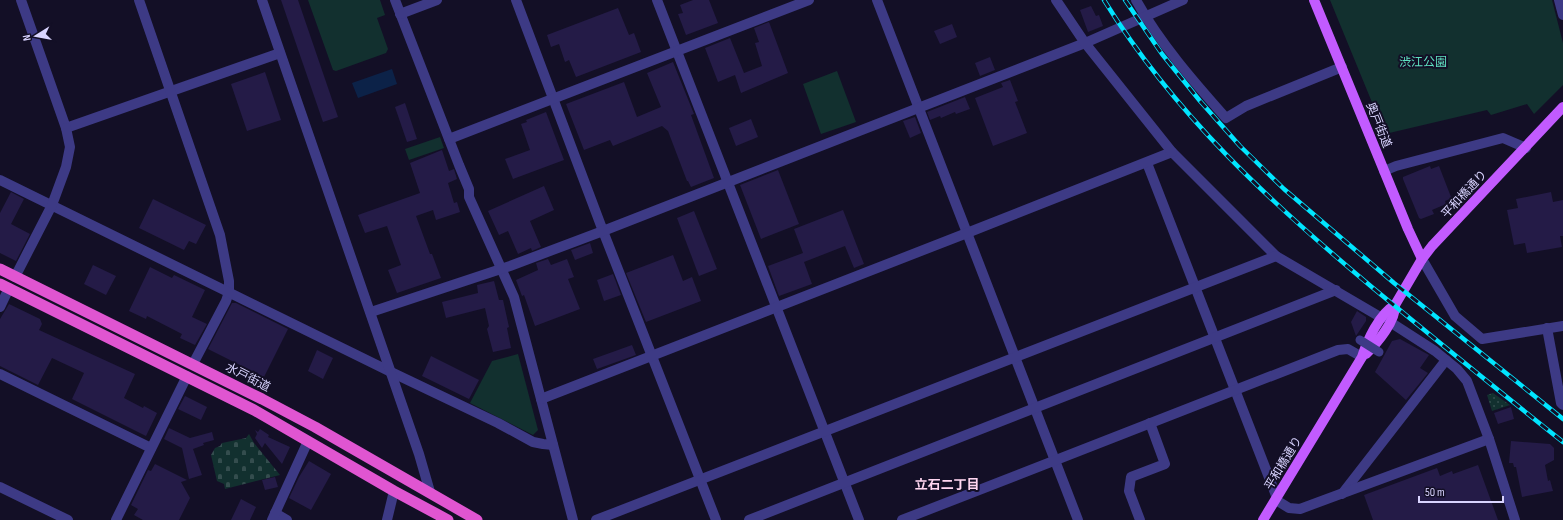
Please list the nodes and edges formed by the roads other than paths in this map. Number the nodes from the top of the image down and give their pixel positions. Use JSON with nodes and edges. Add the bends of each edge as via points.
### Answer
{"nodes":[{"id":1,"x":21,"y":0,"type":"edge"},
{"id":2,"x":138,"y":0,"type":"edge"},
{"id":3,"x":262,"y":0,"type":"edge"},
{"id":4,"x":395,"y":0,"type":"edge"},
{"id":5,"x":437,"y":0,"type":"edge"},
{"id":6,"x":516,"y":0,"type":"edge"},
{"id":7,"x":657,"y":0,"type":"edge"},
{"id":8,"x":809,"y":0,"type":"edge"},
{"id":9,"x":877,"y":0,"type":"edge"},
{"id":10,"x":1056,"y":0,"type":"edge"},
{"id":11,"x":1136,"y":0,"type":"edge"},
{"id":12,"x":1183,"y":0,"type":"edge"},
{"id":13,"x":1314,"y":0,"type":"edge"},
{"id":14,"x":1559,"y":0,"type":"edge"},
{"id":15,"x":400,"y":14,"type":"junction"},
{"id":16,"x":1563,"y":15,"type":"edge"},
{"id":17,"x":1145,"y":16,"type":"junction"},
{"id":18,"x":1085,"y":43,"type":"junction"},
{"id":19,"x":677,"y":51,"type":"junction"},
{"id":20,"x":280,"y":54,"type":"junction"},
{"id":21,"x":1342,"y":67,"type":"junction"},
{"id":22,"x":170,"y":91,"type":"junction"},
{"id":23,"x":553,"y":99,"type":"junction"},
{"id":24,"x":1563,"y":107,"type":"edge"},
{"id":25,"x":918,"y":108,"type":"junction"},
{"id":26,"x":66,"y":128,"type":"junction"},
{"id":27,"x":449,"y":139,"type":"junction"},
{"id":28,"x":1526,"y":148,"type":"junction"},
{"id":29,"x":1172,"y":152,"type":"junction"},
{"id":30,"x":1147,"y":163,"type":"junction"},
{"id":31,"x":1384,"y":171,"type":"junction"},
{"id":32,"x":0,"y":180,"type":"edge"},
{"id":33,"x":728,"y":182,"type":"junction"},
{"id":34,"x":52,"y":205,"type":"junction"},
{"id":35,"x":603,"y":230,"type":"junction"},
{"id":36,"x":967,"y":233,"type":"junction"},
{"id":37,"x":1276,"y":256,"type":"junction"},
{"id":38,"x":1422,"y":259,"type":"junction"},
{"id":39,"x":0,"y":269,"type":"edge"},
{"id":40,"x":501,"y":269,"type":"junction"},
{"id":41,"x":15,"y":277,"type":"junction"},
{"id":42,"x":4,"y":286,"type":"edge"},
{"id":43,"x":1196,"y":288,"type":"junction"},
{"id":44,"x":1336,"y":290,"type":"junction"},
{"id":45,"x":229,"y":292,"type":"junction"},
{"id":46,"x":0,"y":307,"type":"edge"},
{"id":47,"x":776,"y":307,"type":"junction"},
{"id":48,"x":371,"y":312,"type":"junction"},
{"id":49,"x":1386,"y":320,"type":"junction"},
{"id":50,"x":1563,"y":326,"type":"edge"},
{"id":51,"x":1547,"y":328,"type":"junction"},
{"id":52,"x":1215,"y":337,"type":"junction"},
{"id":53,"x":1360,"y":340,"type":"dead end"},
{"id":54,"x":1379,"y":352,"type":"dead end"},
{"id":55,"x":652,"y":355,"type":"junction"},
{"id":56,"x":1362,"y":357,"type":"junction"},
{"id":57,"x":1015,"y":358,"type":"junction"},
{"id":58,"x":1446,"y":360,"type":"junction"},
{"id":59,"x":193,"y":364,"type":"junction"},
{"id":60,"x":392,"y":372,"type":"junction"},
{"id":61,"x":0,"y":374,"type":"edge"},
{"id":62,"x":186,"y":376,"type":"junction"},
{"id":63,"x":1235,"y":390,"type":"junction"},
{"id":64,"x":541,"y":399,"type":"junction"},
{"id":65,"x":1563,"y":405,"type":"edge"},
{"id":66,"x":1035,"y":408,"type":"junction"},
{"id":67,"x":1150,"y":423,"type":"junction"},
{"id":68,"x":825,"y":432,"type":"junction"},
{"id":69,"x":1489,"y":439,"type":"junction"},
{"id":70,"x":308,"y":441,"type":"junction"},
{"id":71,"x":553,"y":445,"type":"junction"},
{"id":72,"x":151,"y":448,"type":"junction"},
{"id":73,"x":1054,"y":459,"type":"junction"},
{"id":74,"x":701,"y":480,"type":"junction"},
{"id":75,"x":844,"y":482,"type":"junction"},
{"id":76,"x":414,"y":483,"type":"junction"},
{"id":77,"x":0,"y":487,"type":"edge"},
{"id":78,"x":394,"y":491,"type":"junction"},
{"id":79,"x":430,"y":492,"type":"junction"},
{"id":80,"x":1341,"y":495,"type":"junction"},
{"id":81,"x":408,"y":498,"type":"junction"},
{"id":82,"x":1276,"y":499,"type":"junction"},
{"id":83,"x":436,"y":513,"type":"junction"},
{"id":84,"x":274,"y":516,"type":"edge"},
{"id":85,"x":68,"y":520,"type":"edge"},
{"id":86,"x":116,"y":520,"type":"edge"},
{"id":87,"x":287,"y":520,"type":"edge"},
{"id":88,"x":387,"y":520,"type":"edge"},
{"id":89,"x":448,"y":520,"type":"edge"},
{"id":90,"x":477,"y":520,"type":"edge"},
{"id":91,"x":573,"y":520,"type":"edge"},
{"id":92,"x":596,"y":520,"type":"edge"},
{"id":93,"x":716,"y":520,"type":"edge"},
{"id":94,"x":749,"y":520,"type":"edge"},
{"id":95,"x":858,"y":520,"type":"edge"},
{"id":96,"x":902,"y":520,"type":"edge"},
{"id":97,"x":1078,"y":520,"type":"edge"},
{"id":98,"x":1140,"y":520,"type":"edge"},
{"id":99,"x":1263,"y":520,"type":"edge"},
{"id":100,"x":1515,"y":520,"type":"edge"}],
"edges":[{"from":1,"to":26,"type":"street"},
{"from":2,"to":22,"type":"street"},
{"from":3,"to":20,"type":"street"},
{"from":4,"to":15,"type":"street"},
{"from":5,"to":15,"type":"street"},
{"from":6,"to":23,"type":"street"},
{"from":7,"to":19,"type":"street"},
{"from":8,"to":19,"type":"street"},
{"from":9,"to":25,"type":"street"},
{"from":10,"to":18,"type":"street"},
{"from":11,"to":17,"type":"street"},
{"from":12,"to":17,"type":"street"},
{"from":13,"to":21,"type":"main road","name":"奥戸街道"},
{"from":14,"to":16,"type":"street"},
{"from":15,"to":27,"type":"street"},
{"from":17,"to":18,"type":"street"},
{"from":17,"to":21,"type":"street","via":[[1202,91],[1226,118],[1246,106]]},
{"from":18,"to":25,"type":"street"},
{"from":18,"to":29,"type":"street"},
{"from":19,"to":23,"type":"street"},
{"from":19,"to":33,"type":"street"},
{"from":20,"to":22,"type":"street"},
{"from":20,"to":48,"type":"street"},
{"from":21,"to":31,"type":"main road","name":"奥戸街道"},
{"from":22,"to":26,"type":"street"},
{"from":22,"to":45,"type":"street","via":[[220,235]]},
{"from":23,"to":27,"type":"street"},
{"from":23,"to":35,"type":"street"},
{"from":24,"to":28,"type":"main road","name":"平和橋通り"},
{"from":25,"to":33,"type":"street"},
{"from":25,"to":36,"type":"street"},
{"from":26,"to":34,"type":"street","via":[[69,156]]},
{"from":27,"to":40,"type":"street","via":[[469,189],[469,197]]},
{"from":28,"to":31,"type":"street","via":[[1503,138]]},
{"from":28,"to":38,"type":"main road","name":"平和橋通り"},
{"from":29,"to":30,"type":"street"},
{"from":29,"to":37,"type":"street"},
{"from":30,"to":36,"type":"street"},
{"from":30,"to":43,"type":"street"},
{"from":31,"to":38,"type":"main road","name":"奥戸街道"},
{"from":32,"to":34,"type":"street"},
{"from":33,"to":35,"type":"street"},
{"from":33,"to":47,"type":"street"},
{"from":34,"to":41,"type":"street"},
{"from":34,"to":45,"type":"street"},
{"from":35,"to":40,"type":"street"},
{"from":35,"to":55,"type":"street"},
{"from":36,"to":47,"type":"street"},
{"from":36,"to":57,"type":"street"},
{"from":37,"to":43,"type":"street"},
{"from":37,"to":44,"type":"street"},
{"from":38,"to":49,"type":"main road","name":"平和橋通り","via":[[1394,305],[1388,309]]},
{"from":38,"to":51,"type":"street","via":[[1455,316],[1482,339]]},
{"from":39,"to":41,"type":"highway","name":"水戸街道"},
{"from":40,"to":48,"type":"street"},
{"from":40,"to":64,"type":"street","via":[[514,298]]},
{"from":41,"to":59,"type":"highway","name":"水戸街道"},
{"from":42,"to":46,"type":"street"},
{"from":42,"to":62,"type":"highway"},
{"from":43,"to":52,"type":"street"},
{"from":43,"to":57,"type":"street"},
{"from":44,"to":49,"type":"street"},
{"from":44,"to":52,"type":"street"},
{"from":45,"to":59,"type":"street"},
{"from":45,"to":60,"type":"street"},
{"from":47,"to":55,"type":"street"},
{"from":47,"to":68,"type":"street"},
{"from":48,"to":60,"type":"street"},
{"from":49,"to":56,"type":"main road","name":"平和橋通り","via":[[1367,340]]},
{"from":49,"to":58,"type":"street"},
{"from":50,"to":51,"type":"street"},
{"from":51,"to":65,"type":"street"},
{"from":52,"to":63,"type":"street"},
{"from":52,"to":66,"type":"street"},
{"from":53,"to":54,"type":"street","bridge":true},
{"from":55,"to":64,"type":"street"},
{"from":55,"to":74,"type":"street"},
{"from":56,"to":63,"type":"street","via":[[1348,349],[1338,350]]},
{"from":56,"to":82,"type":"main road","name":"平和橋通り"},
{"from":57,"to":66,"type":"street"},
{"from":57,"to":68,"type":"street"},
{"from":58,"to":69,"type":"street","via":[[1467,381]]},
{"from":58,"to":80,"type":"street"},
{"from":59,"to":76,"type":"highway","name":"水戸街道","via":[[315,427]]},
{"from":60,"to":71,"type":"street","via":[[533,442]]},
{"from":60,"to":79,"type":"street"},
{"from":61,"to":72,"type":"street"},
{"from":62,"to":70,"type":"highway"},
{"from":62,"to":72,"type":"street"},
{"from":63,"to":67,"type":"street"},
{"from":63,"to":82,"type":"street"},
{"from":64,"to":71,"type":"street"},
{"from":66,"to":73,"type":"street"},
{"from":66,"to":75,"type":"street"},
{"from":67,"to":73,"type":"street"},
{"from":67,"to":98,"type":"street","via":[[1166,464],[1131,477],[1129,491]]},
{"from":68,"to":74,"type":"street"},
{"from":68,"to":75,"type":"street"},
{"from":69,"to":80,"type":"street"},
{"from":69,"to":100,"type":"street"},
{"from":70,"to":78,"type":"highway"},
{"from":70,"to":84,"type":"street"},
{"from":71,"to":91,"type":"street"},
{"from":72,"to":86,"type":"street"},
{"from":73,"to":96,"type":"street"},
{"from":73,"to":97,"type":"street"},
{"from":74,"to":92,"type":"street"},
{"from":74,"to":93,"type":"street"},
{"from":75,"to":94,"type":"street"},
{"from":75,"to":95,"type":"street"},
{"from":76,"to":78,"type":"highway"},
{"from":76,"to":79,"type":"highway","name":"水戸街道"},
{"from":77,"to":85,"type":"street"},
{"from":78,"to":81,"type":"highway"},
{"from":78,"to":88,"type":"street"},
{"from":79,"to":81,"type":"highway"},
{"from":79,"to":83,"type":"highway"},
{"from":79,"to":90,"type":"highway","name":"水戸街道"},
{"from":80,"to":82,"type":"street","via":[[1295,510],[1284,506]]},
{"from":81,"to":83,"type":"highway"},
{"from":82,"to":99,"type":"main road","name":"平和橋通り"},
{"from":83,"to":89,"type":"highway"},
{"from":84,"to":87,"type":"street"}]}
